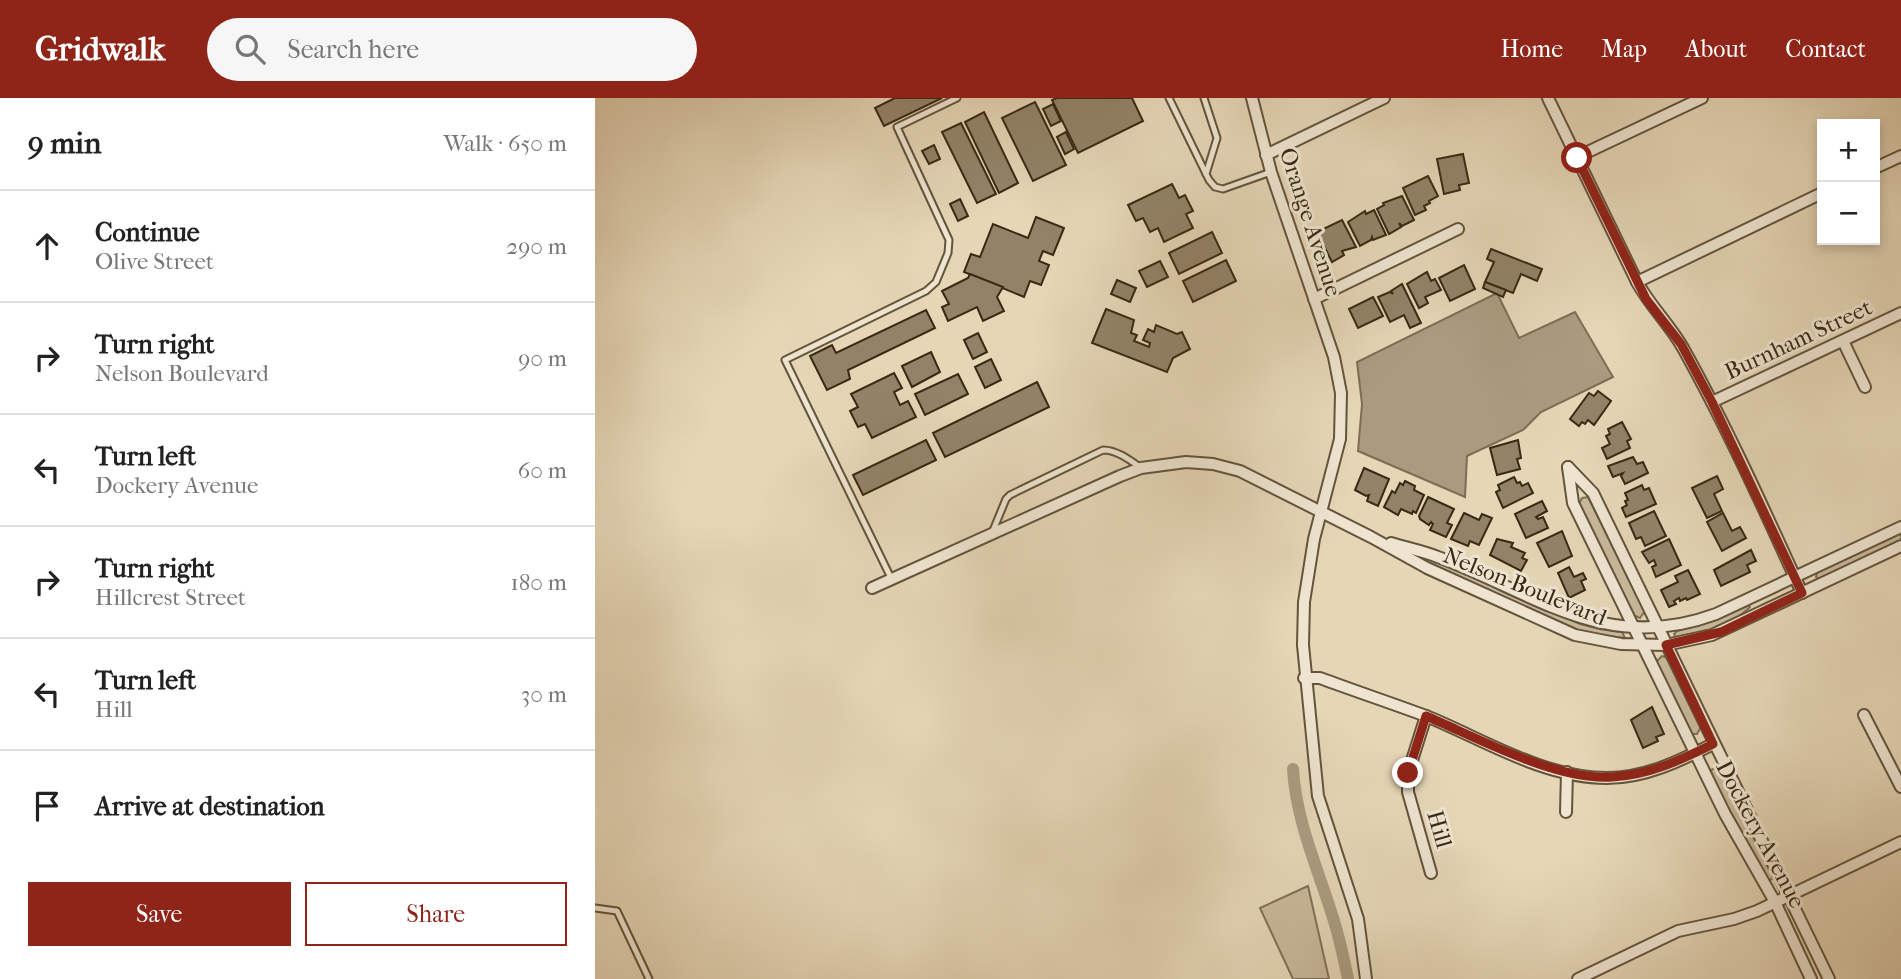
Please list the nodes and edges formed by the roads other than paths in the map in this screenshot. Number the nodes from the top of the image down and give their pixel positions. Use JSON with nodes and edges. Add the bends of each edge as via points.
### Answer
{"nodes":[{"id":1,"x":957,"y":98,"type":"edge"},
{"id":2,"x":1169,"y":98,"type":"edge"},
{"id":3,"x":1204,"y":98,"type":"edge"},
{"id":4,"x":1252,"y":98,"type":"edge"},
{"id":5,"x":1384,"y":98,"type":"edge"},
{"id":6,"x":1548,"y":98,"type":"edge"},
{"id":7,"x":1702,"y":98,"type":"edge"},
{"id":8,"x":1266,"y":155,"type":"junction"},
{"id":9,"x":1901,"y":156,"type":"edge"},
{"id":10,"x":1577,"y":158,"type":"junction"},
{"id":11,"x":1880,"y":166,"type":"edge"},
{"id":12,"x":1271,"y":172,"type":"junction"},
{"id":13,"x":1206,"y":174,"type":"junction"},
{"id":14,"x":1817,"y":196,"type":"edge"},
{"id":15,"x":1458,"y":229,"type":"dead end"},
{"id":16,"x":1637,"y":282,"type":"junction"},
{"id":17,"x":1314,"y":299,"type":"junction"},
{"id":18,"x":1901,"y":313,"type":"edge"},
{"id":19,"x":1843,"y":341,"type":"junction"},
{"id":20,"x":1865,"y":387,"type":"dead end"},
{"id":21,"x":1712,"y":402,"type":"junction"},
{"id":22,"x":1142,"y":468,"type":"junction"},
{"id":23,"x":1321,"y":512,"type":"junction"},
{"id":24,"x":1901,"y":527,"type":"edge"},
{"id":25,"x":992,"y":533,"type":"junction"},
{"id":26,"x":1371,"y":537,"type":"junction"},
{"id":27,"x":1901,"y":546,"type":"edge"},
{"id":28,"x":1795,"y":578,"type":"junction"},
{"id":29,"x":891,"y":580,"type":"junction"},
{"id":30,"x":872,"y":588,"type":"dead end"},
{"id":31,"x":1802,"y":593,"type":"junction"},
{"id":32,"x":1634,"y":628,"type":"junction"},
{"id":33,"x":1658,"y":628,"type":"junction"},
{"id":34,"x":1666,"y":645,"type":"junction"},
{"id":35,"x":1643,"y":646,"type":"junction"},
{"id":36,"x":1304,"y":678,"type":"junction"},
{"id":37,"x":1864,"y":715,"type":"dead end"},
{"id":38,"x":1426,"y":716,"type":"junction"},
{"id":39,"x":1713,"y":744,"type":"junction"},
{"id":40,"x":1695,"y":753,"type":"junction"},
{"id":41,"x":1567,"y":772,"type":"junction"},
{"id":42,"x":1901,"y":788,"type":"edge"},
{"id":43,"x":1566,"y":813,"type":"dead end"},
{"id":44,"x":1901,"y":842,"type":"edge"},
{"id":45,"x":1431,"y":873,"type":"dead end"},
{"id":46,"x":1788,"y":896,"type":"junction"},
{"id":47,"x":1775,"y":902,"type":"junction"},
{"id":48,"x":595,"y":908,"type":"edge"},
{"id":49,"x":649,"y":979,"type":"edge"},
{"id":50,"x":1366,"y":979,"type":"edge"},
{"id":51,"x":1578,"y":979,"type":"edge"},
{"id":52,"x":1811,"y":979,"type":"edge"},
{"id":53,"x":1829,"y":979,"type":"edge"}],
"edges":[{"from":1,"to":29,"type":"lane","via":[[897,127],[947,233],[948,254],[936,282],[785,360]]},
{"from":2,"to":13,"type":"lane"},
{"from":3,"to":13,"type":"lane","via":[[1217,138]]},
{"from":4,"to":8,"type":"street","name":"Orange Avenue"},
{"from":5,"to":8,"type":"street"},
{"from":6,"to":10,"type":"street"},
{"from":7,"to":10,"type":"street"},
{"from":8,"to":12,"type":"street","name":"Orange Avenue"},
{"from":9,"to":11,"type":"street"},
{"from":10,"to":16,"type":"street"},
{"from":12,"to":13,"type":"lane","via":[[1218,189]]},
{"from":12,"to":17,"type":"street","name":"Orange Avenue"},
{"from":14,"to":16,"type":"street"},
{"from":15,"to":17,"type":"street"},
{"from":16,"to":21,"type":"street","via":[[1681,344]]},
{"from":17,"to":23,"type":"street","name":"Orange Avenue","via":[[1341,393],[1335,462]]},
{"from":18,"to":19,"type":"street","name":"Burnham Street"},
{"from":19,"to":20,"type":"street"},
{"from":19,"to":21,"type":"street","name":"Burnham Street"},
{"from":21,"to":28,"type":"street"},
{"from":22,"to":23,"type":"street","name":"Nelson Boulevard","via":[[1186,462],[1226,466]]},
{"from":22,"to":25,"type":"street","name":"Nelson Boulevard"},
{"from":22,"to":25,"type":"lane","via":[[1103,450],[1008,497]]},
{"from":23,"to":26,"type":"street","name":"Nelson Boulevard"},
{"from":23,"to":36,"type":"street","name":"Orange Avenue","via":[[1304,602]]},
{"from":24,"to":28,"type":"street","name":"Nelson Boulevard"},
{"from":25,"to":29,"type":"street","name":"Nelson Boulevard"},
{"from":26,"to":32,"type":"street","name":"Nelson Boulevard","via":[[1437,556],[1580,618]]},
{"from":26,"to":35,"type":"street","name":"Nelson Boulevard","via":[[1427,568],[1575,635]]},
{"from":27,"to":31,"type":"street","name":"Nelson Boulevard"},
{"from":28,"to":31,"type":"street"},
{"from":28,"to":33,"type":"street","name":"Nelson Boulevard","via":[[1707,618]]},
{"from":29,"to":30,"type":"street","name":"Nelson Boulevard"},
{"from":31,"to":34,"type":"street","name":"Nelson Boulevard","via":[[1721,632]]},
{"from":32,"to":33,"type":"street","name":"Nelson Boulevard"},
{"from":32,"to":33,"type":"street","name":"Dockery Avenue","via":[[1573,503],[1568,467],[1593,493]]},
{"from":32,"to":35,"type":"street","name":"Dockery Avenue"},
{"from":33,"to":34,"type":"street","name":"Dockery Avenue"},
{"from":34,"to":35,"type":"street","name":"Nelson Boulevard"},
{"from":34,"to":39,"type":"street","name":"Dockery Avenue"},
{"from":35,"to":40,"type":"street","name":"Dockery Avenue"},
{"from":36,"to":38,"type":"street","via":[[1320,678]]},
{"from":36,"to":50,"type":"street","name":"Orange Avenue","via":[[1318,796],[1358,919]]},
{"from":37,"to":42,"type":"street"},
{"from":38,"to":41,"type":"street"},
{"from":38,"to":45,"type":"street","name":"Hill","via":[[1408,773],[1408,792]]},
{"from":39,"to":40,"type":"street"},
{"from":39,"to":46,"type":"street","name":"Dockery Avenue"},
{"from":40,"to":41,"type":"street","via":[[1622,776],[1587,777]]},
{"from":40,"to":47,"type":"street","name":"Dockery Avenue"},
{"from":41,"to":43,"type":"street"},
{"from":44,"to":46,"type":"street"},
{"from":46,"to":47,"type":"street"},
{"from":46,"to":53,"type":"street","name":"Dockery Avenue"},
{"from":47,"to":51,"type":"street","via":[[1744,916],[1678,930]]},
{"from":47,"to":52,"type":"street","name":"Dockery Avenue"},
{"from":48,"to":49,"type":"lane","via":[[617,911]]}]}
